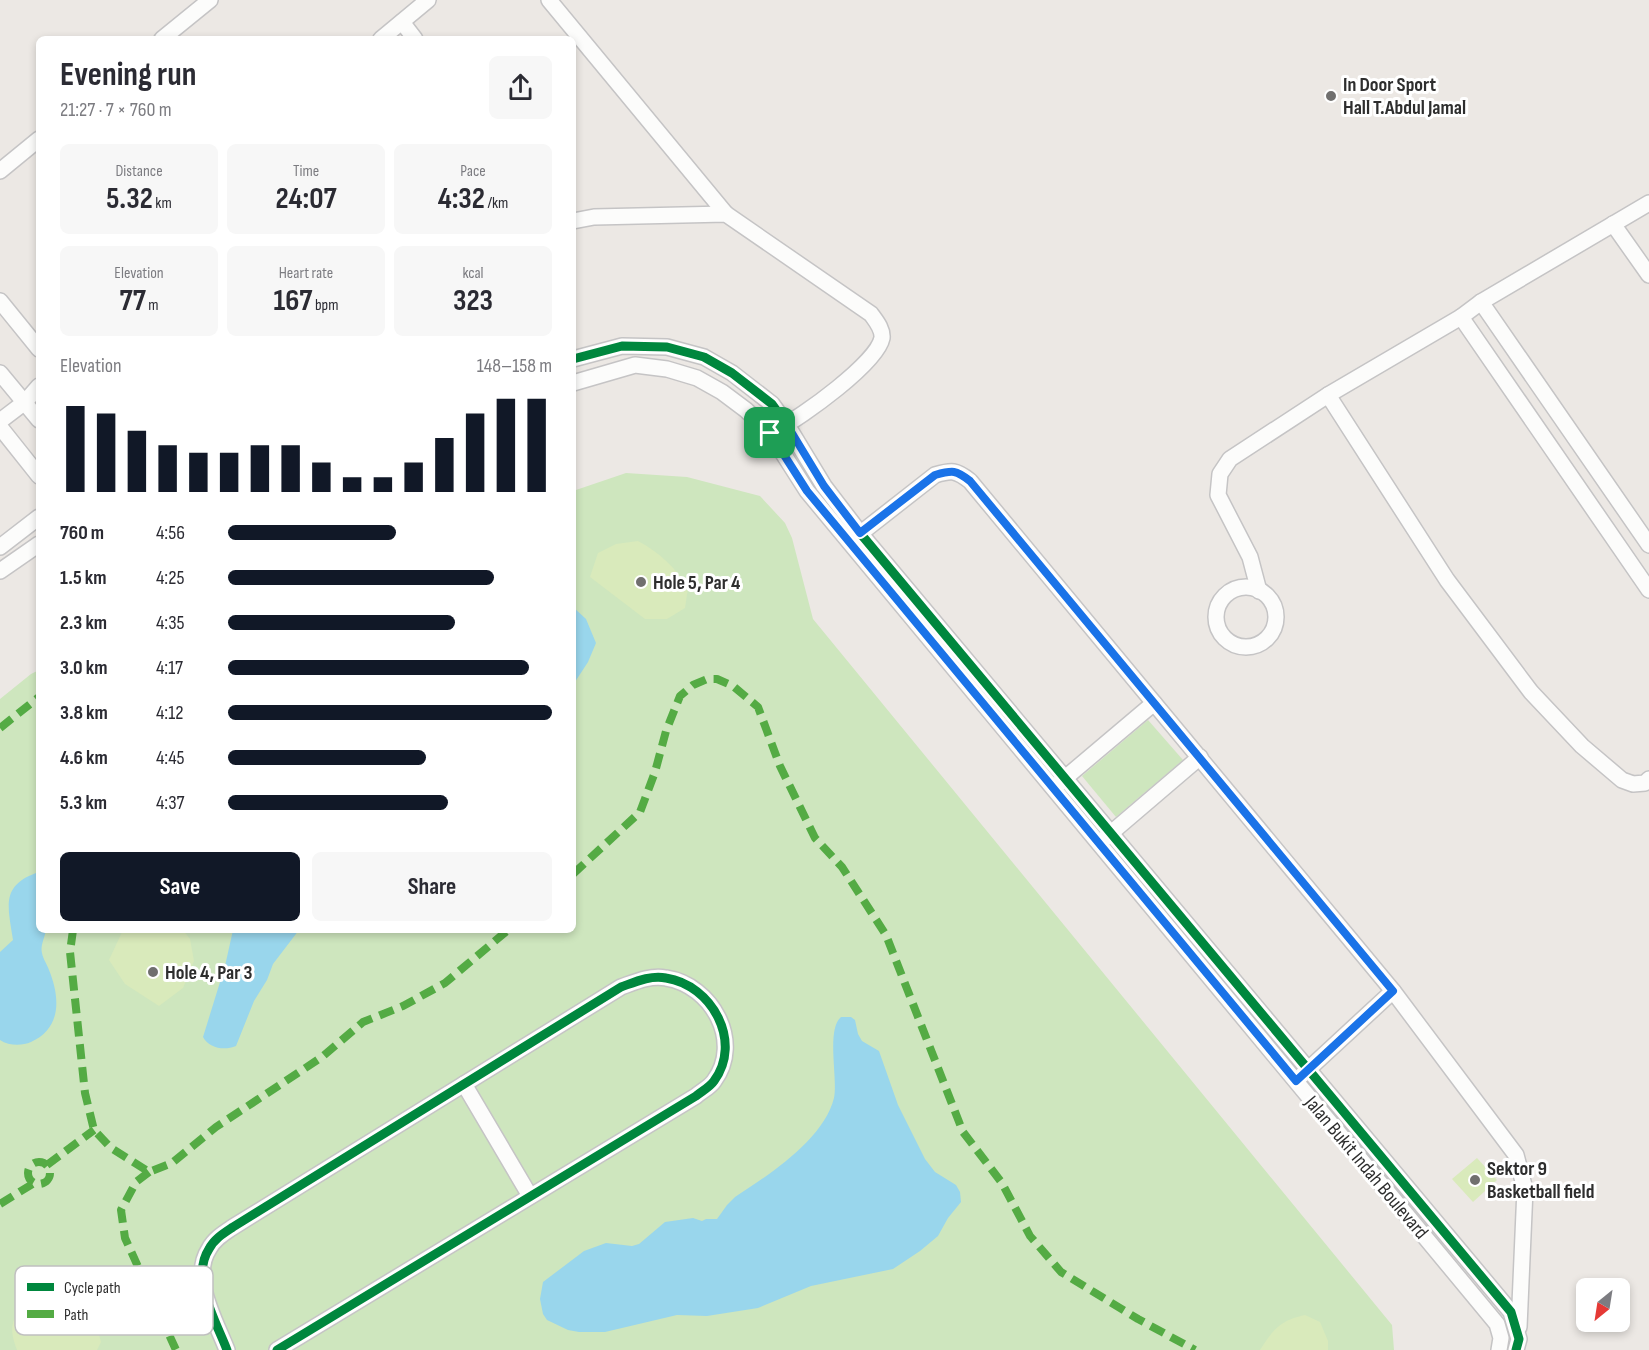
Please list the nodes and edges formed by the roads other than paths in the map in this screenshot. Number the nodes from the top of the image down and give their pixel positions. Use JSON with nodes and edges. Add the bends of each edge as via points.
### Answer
{"nodes":[{"id":1,"x":210,"y":0,"type":"edge"},
{"id":2,"x":428,"y":0,"type":"edge"},
{"id":3,"x":549,"y":0,"type":"edge"},
{"id":4,"x":402,"y":22,"type":"junction"},
{"id":5,"x":166,"y":36,"type":"edge"},
{"id":6,"x":385,"y":36,"type":"edge"},
{"id":7,"x":413,"y":36,"type":"edge"},
{"id":8,"x":36,"y":141,"type":"edge"},
{"id":9,"x":0,"y":171,"type":"edge"},
{"id":10,"x":1647,"y":207,"type":"edge"},
{"id":11,"x":726,"y":214,"type":"junction"},
{"id":12,"x":576,"y":220,"type":"edge"},
{"id":13,"x":1613,"y":224,"type":"junction"},
{"id":14,"x":1649,"y":275,"type":"edge"},
{"id":15,"x":0,"y":301,"type":"edge"},
{"id":16,"x":1481,"y":302,"type":"junction"},
{"id":17,"x":1461,"y":317,"type":"junction"},
{"id":18,"x":36,"y":345,"type":"edge"},
{"id":19,"x":576,"y":358,"type":"edge"},
{"id":20,"x":0,"y":373,"type":"edge"},
{"id":21,"x":576,"y":381,"type":"edge"},
{"id":22,"x":36,"y":389,"type":"edge"},
{"id":23,"x":1328,"y":394,"type":"junction"},
{"id":24,"x":25,"y":402,"type":"junction"},
{"id":25,"x":36,"y":416,"type":"edge"},
{"id":26,"x":0,"y":421,"type":"edge"},
{"id":27,"x":787,"y":425,"type":"junction"},
{"id":28,"x":0,"y":427,"type":"edge"},
{"id":29,"x":770,"y":433,"type":"junction"},
{"id":30,"x":36,"y":472,"type":"edge"},
{"id":31,"x":36,"y":519,"type":"edge"},
{"id":32,"x":855,"y":538,"type":"junction"},
{"id":33,"x":1649,"y":545,"type":"edge"},
{"id":34,"x":36,"y":546,"type":"edge"},
{"id":35,"x":0,"y":548,"type":"edge"},
{"id":36,"x":0,"y":571,"type":"edge"},
{"id":37,"x":1649,"y":590,"type":"edge"},
{"id":38,"x":1259,"y":591,"type":"dead end"},
{"id":39,"x":1154,"y":703,"type":"junction"},
{"id":40,"x":1200,"y":757,"type":"junction"},
{"id":41,"x":1649,"y":779,"type":"edge"},
{"id":42,"x":1059,"y":783,"type":"junction"},
{"id":43,"x":1104,"y":838,"type":"junction"},
{"id":44,"x":1393,"y":991,"type":"junction"},
{"id":45,"x":1308,"y":1070,"type":"junction"},
{"id":46,"x":1296,"y":1081,"type":"junction"},
{"id":47,"x":464,"y":1084,"type":"junction"},
{"id":48,"x":530,"y":1196,"type":"junction"},
{"id":49,"x":202,"y":1266,"type":"edge"},
{"id":50,"x":213,"y":1313,"type":"edge"},
{"id":51,"x":1517,"y":1345,"type":"edge"},
{"id":52,"x":227,"y":1350,"type":"edge"},
{"id":53,"x":277,"y":1350,"type":"edge"},
{"id":54,"x":1499,"y":1350,"type":"edge"}],
"edges":[{"from":1,"to":5,"type":"street"},
{"from":2,"to":4,"type":"street"},
{"from":3,"to":11,"type":"street"},
{"from":4,"to":6,"type":"street"},
{"from":4,"to":7,"type":"street"},
{"from":8,"to":9,"type":"street"},
{"from":10,"to":13,"type":"street"},
{"from":11,"to":12,"type":"street"},
{"from":11,"to":27,"type":"street","via":[[871,314],[881,328],[880,345],[871,359]]},
{"from":13,"to":14,"type":"street"},
{"from":13,"to":16,"type":"street"},
{"from":15,"to":18,"type":"street"},
{"from":16,"to":17,"type":"street"},
{"from":16,"to":33,"type":"street"},
{"from":17,"to":23,"type":"street"},
{"from":17,"to":37,"type":"street"},
{"from":19,"to":27,"type":"street","via":[[622,346],[667,347],[704,357],[772,404]]},
{"from":20,"to":24,"type":"street"},
{"from":21,"to":29,"type":"street","via":[[635,365],[668,369],[697,378],[722,392]]},
{"from":22,"to":24,"type":"street"},
{"from":23,"to":38,"type":"street","via":[[1230,459],[1220,474],[1218,495],[1250,557]]},
{"from":23,"to":41,"type":"street","via":[[1446,580],[1531,692],[1582,746],[1623,780],[1633,784]]},
{"from":24,"to":25,"type":"street"},
{"from":24,"to":26,"type":"street"},
{"from":27,"to":29,"type":"street"},
{"from":27,"to":32,"type":"street"},
{"from":28,"to":30,"type":"street"},
{"from":29,"to":32,"type":"street","via":[[807,491]]},
{"from":31,"to":35,"type":"street"},
{"from":32,"to":39,"type":"street","via":[[935,475],[958,472],[970,481]]},
{"from":32,"to":42,"type":"street"},
{"from":34,"to":36,"type":"street"},
{"from":39,"to":40,"type":"street"},
{"from":39,"to":42,"type":"street"},
{"from":40,"to":43,"type":"street"},
{"from":40,"to":44,"type":"street"},
{"from":42,"to":43,"type":"street"},
{"from":43,"to":45,"type":"street"},
{"from":43,"to":46,"type":"street","name":"Jalan Bukit Indah Boulevard"},
{"from":44,"to":45,"type":"street"},
{"from":44,"to":51,"type":"street","via":[[1516,1155],[1525,1189]]},
{"from":45,"to":46,"type":"street"},
{"from":45,"to":51,"type":"street","via":[[1510,1312]]},
{"from":46,"to":54,"type":"street","name":"Jalan Bukit Indah Boulevard","via":[[1497,1324],[1502,1338]]},
{"from":47,"to":48,"type":"street"},
{"from":47,"to":48,"type":"street","via":[[621,987],[642,979],[665,978],[687,984],[706,998],[719,1016],[725,1038],[723,1061],[714,1082]]},
{"from":47,"to":49,"type":"street","via":[[233,1227],[215,1240]]},
{"from":48,"to":53,"type":"street"},
{"from":50,"to":52,"type":"street"}]}
